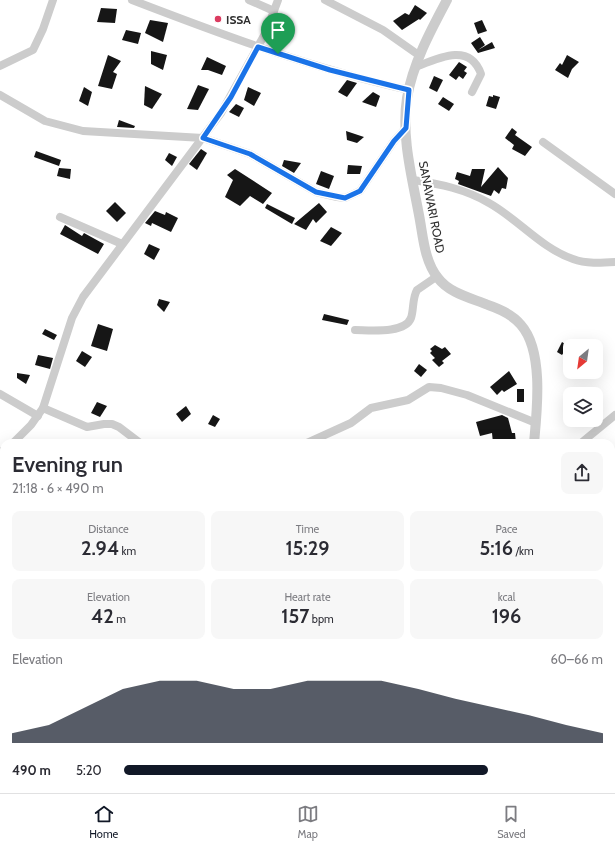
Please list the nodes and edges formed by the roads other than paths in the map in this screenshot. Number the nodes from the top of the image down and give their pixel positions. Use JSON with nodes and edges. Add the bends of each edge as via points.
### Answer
{"nodes":[{"id":1,"x":53,"y":0,"type":"edge"},
{"id":2,"x":132,"y":0,"type":"edge"},
{"id":3,"x":249,"y":0,"type":"edge"},
{"id":4,"x":278,"y":0,"type":"edge"},
{"id":5,"x":325,"y":0,"type":"edge"},
{"id":6,"x":447,"y":0,"type":"edge"},
{"id":7,"x":274,"y":11,"type":"junction"},
{"id":8,"x":258,"y":47,"type":"junction"},
{"id":9,"x":420,"y":56,"type":"junction"},
{"id":10,"x":0,"y":66,"type":"edge"},
{"id":11,"x":416,"y":67,"type":"junction"},
{"id":12,"x":409,"y":90,"type":"junction"},
{"id":13,"x":472,"y":92,"type":"dead end"},
{"id":14,"x":0,"y":96,"type":"edge"},
{"id":15,"x":406,"y":128,"type":"junction"},
{"id":16,"x":203,"y":138,"type":"junction"},
{"id":17,"x":543,"y":142,"type":"dead end"},
{"id":18,"x":413,"y":180,"type":"junction"},
{"id":19,"x":615,"y":194,"type":"edge"},
{"id":20,"x":60,"y":217,"type":"dead end"},
{"id":21,"x":122,"y":244,"type":"junction"},
{"id":22,"x":615,"y":262,"type":"edge"},
{"id":23,"x":436,"y":277,"type":"junction"},
{"id":24,"x":355,"y":330,"type":"dead end"},
{"id":25,"x":0,"y":394,"type":"edge"},
{"id":26,"x":43,"y":408,"type":"junction"},
{"id":27,"x":615,"y":415,"type":"edge"},
{"id":28,"x":38,"y":416,"type":"junction"},
{"id":29,"x":536,"y":423,"type":"junction"},
{"id":30,"x":17,"y":439,"type":"edge"},
{"id":31,"x":135,"y":439,"type":"edge"},
{"id":32,"x":316,"y":439,"type":"edge"},
{"id":33,"x":534,"y":439,"type":"edge"},
{"id":34,"x":586,"y":439,"type":"edge"}],
"edges":[{"from":1,"to":10,"type":"street","via":[[33,50]]},
{"from":2,"to":8,"type":"street"},
{"from":3,"to":7,"type":"street"},
{"from":4,"to":7,"type":"street"},
{"from":5,"to":9,"type":"street","via":[[383,30]]},
{"from":6,"to":9,"type":"street","name":"SANAWARI ROAD"},
{"from":7,"to":8,"type":"street"},
{"from":8,"to":12,"type":"street","via":[[330,70]]},
{"from":8,"to":16,"type":"street","via":[[231,97]]},
{"from":9,"to":11,"type":"street","name":"SANAWARI ROAD"},
{"from":11,"to":12,"type":"street","name":"SANAWARI ROAD"},
{"from":11,"to":13,"type":"street","via":[[446,56],[460,54],[474,62],[481,74]]},
{"from":12,"to":15,"type":"street","name":"SANAWARI ROAD"},
{"from":14,"to":16,"type":"street","via":[[45,121],[83,131]]},
{"from":15,"to":16,"type":"street","via":[[394,141],[360,191],[345,198],[316,192],[250,154]]},
{"from":15,"to":18,"type":"street","name":"SANAWARI ROAD"},
{"from":16,"to":21,"type":"street"},
{"from":17,"to":19,"type":"street"},
{"from":18,"to":22,"type":"street","via":[[443,185],[472,194],[510,215],[549,247],[573,259]]},
{"from":18,"to":23,"type":"street","name":"SANAWARI ROAD","via":[[425,250]]},
{"from":20,"to":21,"type":"street"},
{"from":21,"to":26,"type":"street","via":[[77,308]]},
{"from":23,"to":24,"type":"street","via":[[417,290],[412,316],[405,325],[384,330]]},
{"from":23,"to":29,"type":"street","name":"SANAWARI ROAD","via":[[448,288],[511,315],[525,330],[534,356]]},
{"from":25,"to":28,"type":"street"},
{"from":26,"to":28,"type":"street"},
{"from":26,"to":31,"type":"street","via":[[87,427],[112,424]]},
{"from":27,"to":34,"type":"street"},
{"from":28,"to":30,"type":"street"},
{"from":29,"to":32,"type":"street","via":[[467,395],[429,387],[408,400],[371,408],[347,426]]},
{"from":29,"to":33,"type":"street","name":"SANAWARI ROAD"}]}
